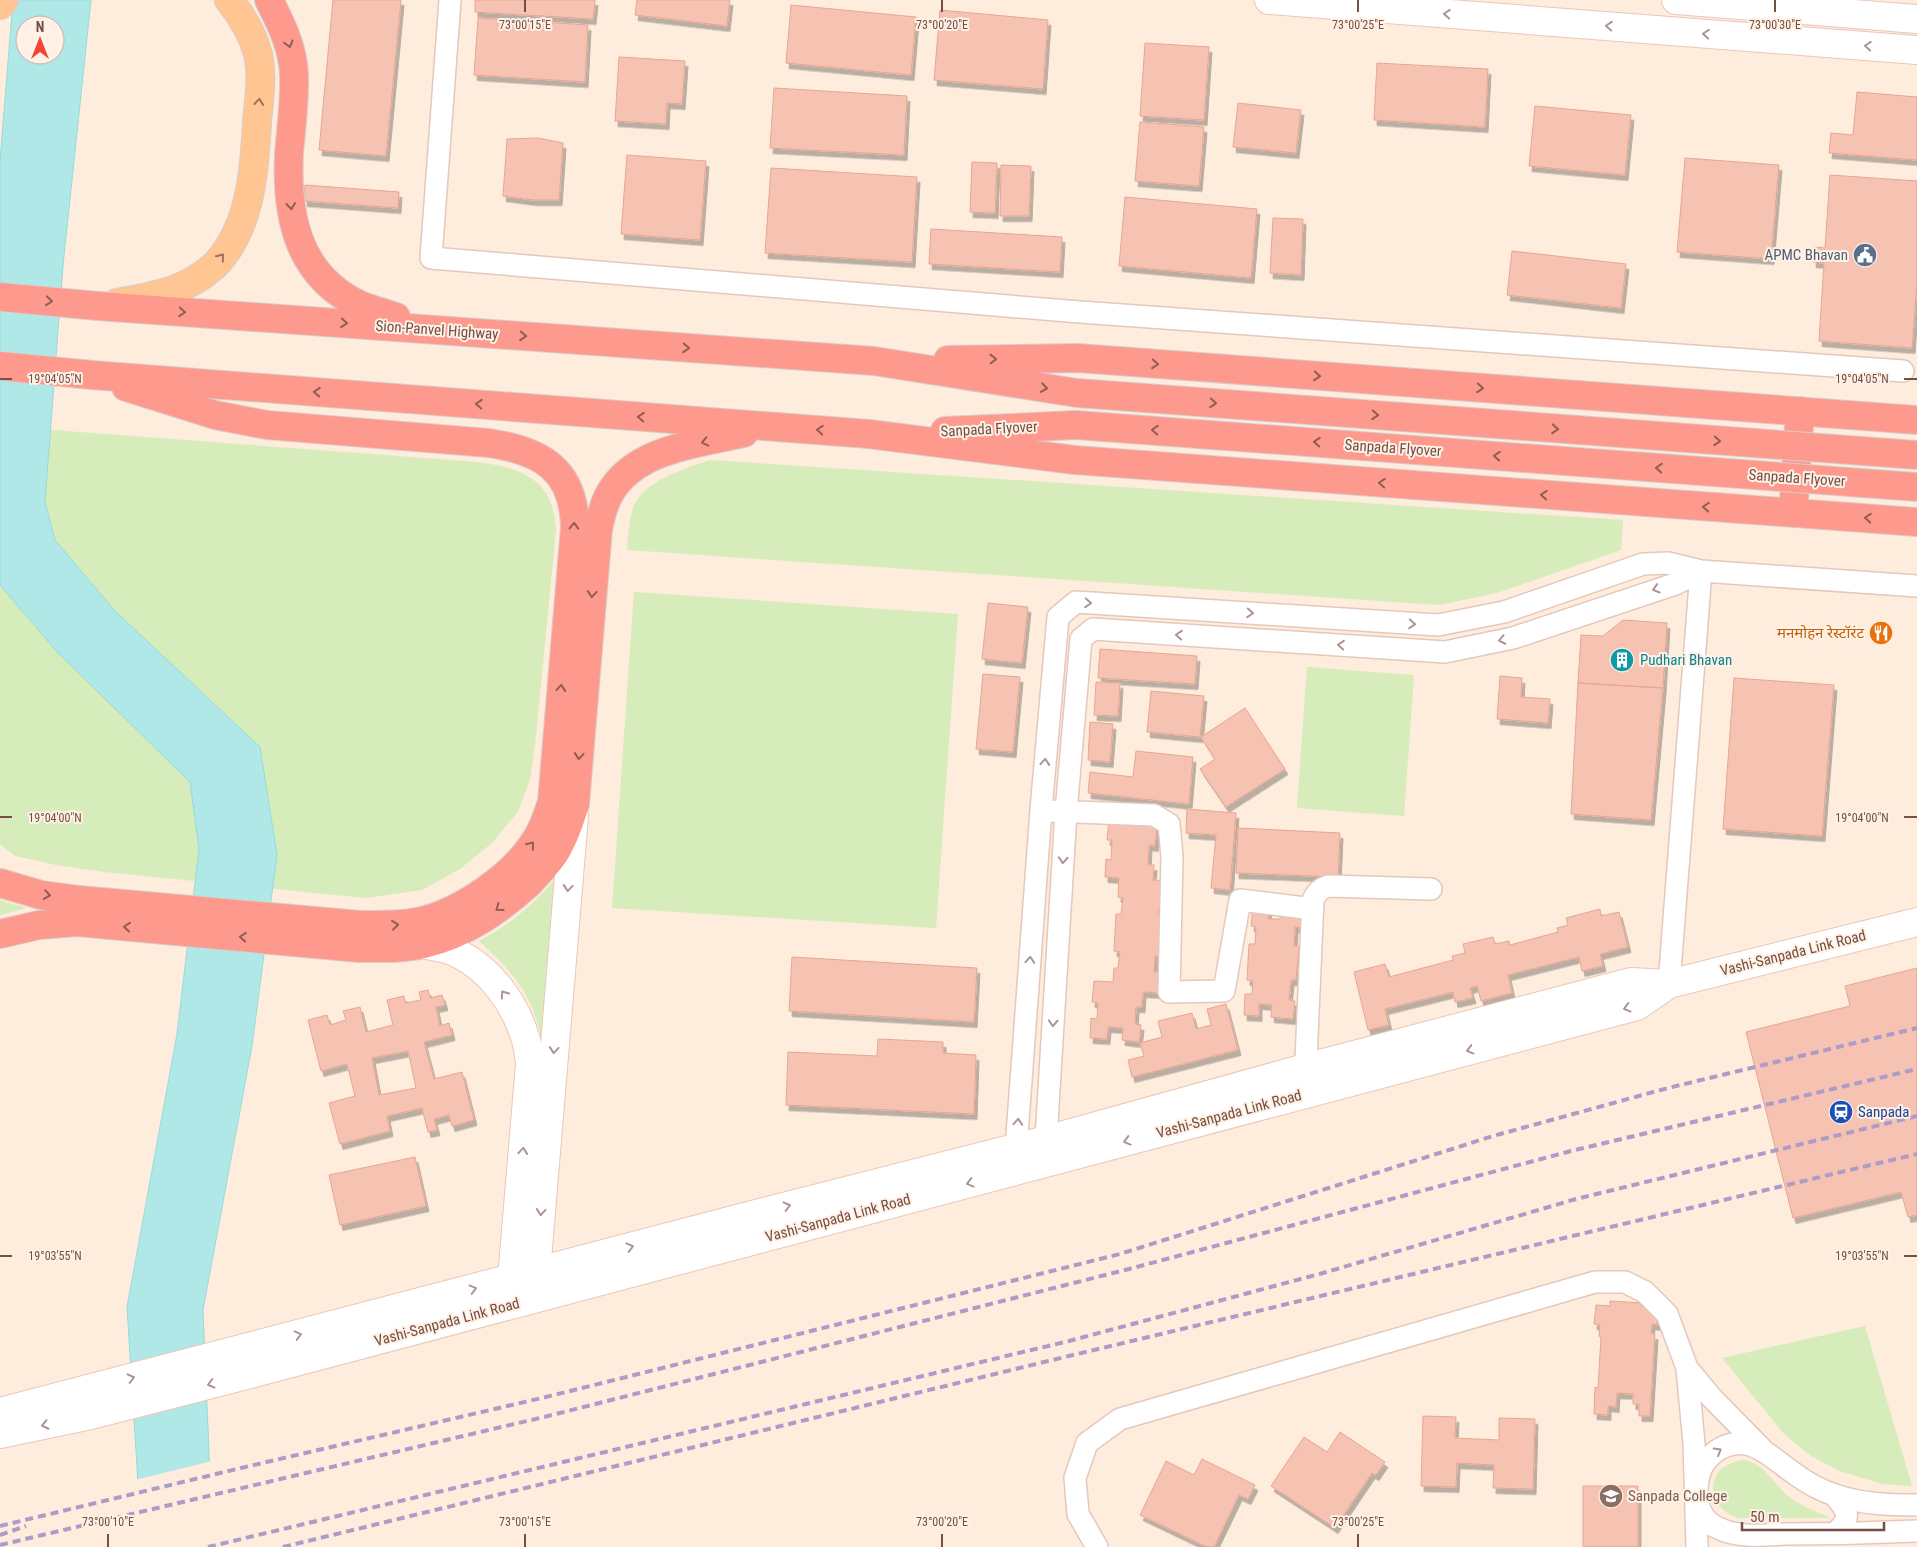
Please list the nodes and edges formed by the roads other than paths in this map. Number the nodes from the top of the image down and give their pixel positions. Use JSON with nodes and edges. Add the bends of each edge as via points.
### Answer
{"nodes":[{"id":1,"x":4,"y":0,"type":"edge"},
{"id":2,"x":229,"y":0,"type":"edge"},
{"id":3,"x":269,"y":0,"type":"edge"},
{"id":4,"x":450,"y":0,"type":"edge"},
{"id":5,"x":1269,"y":0,"type":"edge"},
{"id":6,"x":1676,"y":0,"type":"edge"},
{"id":7,"x":0,"y":5,"type":"edge"},
{"id":8,"x":1917,"y":19,"type":"edge"},
{"id":9,"x":1917,"y":50,"type":"edge"},
{"id":10,"x":0,"y":297,"type":"edge"},
{"id":11,"x":98,"y":306,"type":"junction"},
{"id":12,"x":437,"y":330,"type":"junction"},
{"id":13,"x":874,"y":361,"type":"junction"},
{"id":14,"x":0,"y":366,"type":"edge"},
{"id":15,"x":1903,"y":371,"type":"dead end"},
{"id":16,"x":92,"y":375,"type":"junction"},
{"id":17,"x":1800,"y":411,"type":"junction"},
{"id":18,"x":1917,"y":420,"type":"edge"},
{"id":19,"x":769,"y":427,"type":"junction"},
{"id":20,"x":869,"y":434,"type":"junction"},
{"id":21,"x":1917,"y":455,"type":"edge"},
{"id":22,"x":1917,"y":487,"type":"edge"},
{"id":23,"x":1793,"y":513,"type":"junction"},
{"id":24,"x":1917,"y":522,"type":"edge"},
{"id":25,"x":1701,"y":571,"type":"junction"},
{"id":26,"x":1917,"y":586,"type":"edge"},
{"id":27,"x":563,"y":803,"type":"junction"},
{"id":28,"x":1041,"y":810,"type":"junction"},
{"id":29,"x":1066,"y":812,"type":"junction"},
{"id":30,"x":0,"y":882,"type":"edge"},
{"id":31,"x":1431,"y":890,"type":"dead end"},
{"id":32,"x":1313,"y":909,"type":"junction"},
{"id":33,"x":177,"y":920,"type":"junction"},
{"id":34,"x":1917,"y":922,"type":"edge"},
{"id":35,"x":2,"y":933,"type":"edge"},
{"id":36,"x":359,"y":936,"type":"junction"},
{"id":37,"x":422,"y":944,"type":"junction"},
{"id":38,"x":1670,"y":984,"type":"junction"},
{"id":39,"x":1305,"y":1081,"type":"junction"},
{"id":40,"x":1045,"y":1152,"type":"junction"},
{"id":41,"x":1016,"y":1159,"type":"junction"},
{"id":42,"x":526,"y":1288,"type":"junction"},
{"id":43,"x":1687,"y":1368,"type":"junction"},
{"id":44,"x":87,"y":1403,"type":"junction"},
{"id":45,"x":0,"y":1412,"type":"edge"},
{"id":46,"x":0,"y":1434,"type":"edge"},
{"id":47,"x":1762,"y":1449,"type":"junction"},
{"id":48,"x":1834,"y":1495,"type":"junction"},
{"id":49,"x":1696,"y":1496,"type":"junction"},
{"id":50,"x":1917,"y":1505,"type":"edge"},
{"id":51,"x":1917,"y":1531,"type":"edge"},
{"id":52,"x":1730,"y":1533,"type":"junction"},
{"id":53,"x":1834,"y":1534,"type":"junction"},
{"id":54,"x":1097,"y":1547,"type":"edge"},
{"id":55,"x":1697,"y":1547,"type":"edge"},
{"id":56,"x":1706,"y":1547,"type":"edge"}],
"edges":[{"from":1,"to":7,"type":"main road"},
{"from":11,"to":2,"type":"main road","one_way":true,"via":[[164,294],[194,281],[230,246],[241,223],[249,194],[261,84],[258,54],[246,26]]},
{"from":3,"to":12,"type":"highway","one_way":true,"via":[[290,42],[294,74],[290,194],[293,224],[302,249],[333,288],[361,305]]},
{"from":4,"to":15,"type":"street","via":[[430,258],[1080,312]]},
{"from":9,"to":5,"type":"main road","one_way":true},
{"from":6,"to":8,"type":"main road"},
{"from":10,"to":11,"type":"highway","name":"Sion-Panvel Highway","one_way":true},
{"from":11,"to":12,"type":"highway","name":"Sion-Panvel Highway","one_way":true},
{"from":12,"to":13,"type":"highway","name":"Sion-Panvel Highway","one_way":true},
{"from":13,"to":17,"type":"highway","one_way":true,"via":[[1078,358]]},
{"from":13,"to":21,"type":"highway","name":"Sanpada Flyover","one_way":true,"bridge":true,"via":[[1077,393]]},
{"from":14,"to":16,"type":"highway"},
{"from":19,"to":16,"type":"highway","one_way":true},
{"from":27,"to":16,"type":"highway","one_way":true,"via":[[575,527],[566,483],[545,461],[528,452],[489,442],[284,426],[215,415]]},
{"from":17,"to":18,"type":"highway"},
{"from":17,"to":23,"type":"highway"},
{"from":20,"to":19,"type":"highway","one_way":true},
{"from":19,"to":27,"type":"highway","one_way":true,"via":[[649,458],[626,473],[610,493],[598,529]]},
{"from":22,"to":20,"type":"highway","name":"Sanpada Flyover","one_way":true,"bridge":true,"via":[[1076,424]]},
{"from":23,"to":20,"type":"highway","one_way":true,"via":[[1075,460]]},
{"from":24,"to":23,"type":"highway","one_way":true},
{"from":25,"to":26,"type":"street"},
{"from":28,"to":25,"type":"street","one_way":true,"via":[[1058,617],[1076,602],[1438,625],[1504,612],[1643,564],[1668,563]]},
{"from":25,"to":29,"type":"street","one_way":true,"via":[[1676,584],[1513,638],[1445,652],[1093,629],[1082,639]]},
{"from":25,"to":38,"type":"street"},
{"from":36,"to":27,"type":"highway","one_way":true,"via":[[386,926],[439,916],[480,894],[511,868]]},
{"from":27,"to":37,"type":"highway","one_way":true,"via":[[567,829],[538,874],[501,907],[470,927],[447,938]]},
{"from":27,"to":42,"type":"main road","one_way":true},
{"from":28,"to":29,"type":"street"},
{"from":41,"to":28,"type":"street","one_way":true},
{"from":29,"to":32,"type":"street","via":[[1154,815],[1168,824],[1172,857],[1169,992],[1224,991],[1240,900]]},
{"from":29,"to":40,"type":"street","one_way":true},
{"from":30,"to":33,"type":"highway","one_way":true,"via":[[41,894]]},
{"from":31,"to":32,"type":"street","via":[[1328,886],[1317,893]]},
{"from":32,"to":39,"type":"street"},
{"from":33,"to":35,"type":"highway","one_way":true,"via":[[77,922],[38,925]]},
{"from":33,"to":36,"type":"highway"},
{"from":34,"to":38,"type":"main road","name":"Vashi-Sanpada Link Road"},
{"from":36,"to":37,"type":"highway","via":[[387,948]]},
{"from":42,"to":37,"type":"main road","one_way":true,"via":[[530,1064],[526,1038],[502,991],[479,967],[458,953]]},
{"from":38,"to":39,"type":"main road","name":"Vashi-Sanpada Link Road","via":[[1631,982]]},
{"from":39,"to":40,"type":"main road","name":"Vashi-Sanpada Link Road"},
{"from":40,"to":41,"type":"main road","name":"Vashi-Sanpada Link Road"},
{"from":41,"to":42,"type":"main road","name":"Vashi-Sanpada Link Road"},
{"from":42,"to":44,"type":"main road","name":"Vashi-Sanpada Link Road"},
{"from":43,"to":47,"type":"street"},
{"from":43,"to":49,"type":"street"},
{"from":43,"to":54,"type":"street","via":[[1667,1314],[1645,1292],[1625,1282],[1595,1282],[1120,1418],[1087,1443],[1075,1478],[1078,1514]]},
{"from":44,"to":45,"type":"main road","name":"Vashi-Sanpada Link Road"},
{"from":44,"to":46,"type":"main road","name":"Vashi-Sanpada Link Road","one_way":true},
{"from":47,"to":48,"type":"street","via":[[1796,1475]]},
{"from":49,"to":47,"type":"street","one_way":true,"via":[[1702,1465],[1721,1448],[1748,1444]]},
{"from":48,"to":50,"type":"street","via":[[1882,1505]]},
{"from":48,"to":53,"type":"street","via":[[1847,1515],[1845,1525]]},
{"from":49,"to":52,"type":"street","via":[[1700,1509],[1715,1528]]},
{"from":49,"to":55,"type":"street"},
{"from":51,"to":53,"type":"street"},
{"from":52,"to":53,"type":"street"},
{"from":52,"to":56,"type":"street","via":[[1717,1537]]}]}
